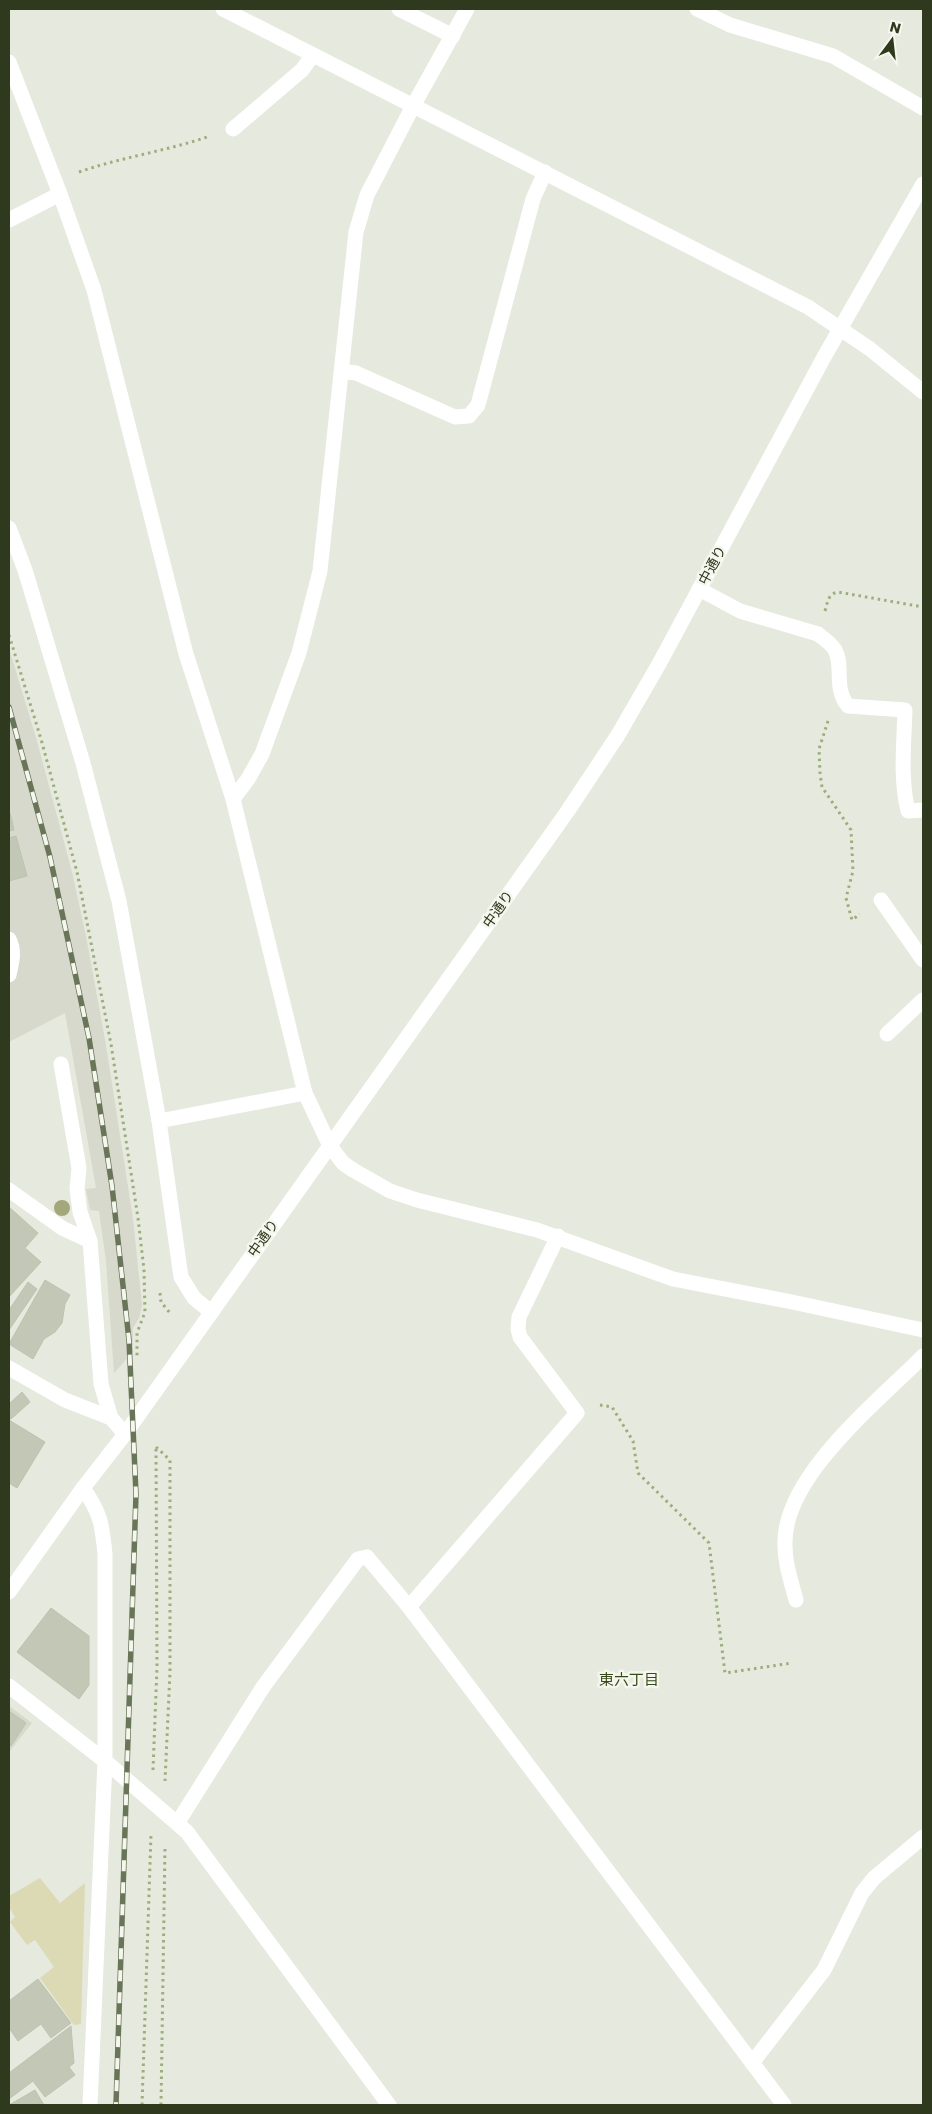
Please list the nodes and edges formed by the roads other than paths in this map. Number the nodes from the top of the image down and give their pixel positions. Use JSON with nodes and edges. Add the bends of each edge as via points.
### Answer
{"nodes":[{"id":1,"x":223,"y":9,"type":"edge"},
{"id":2,"x":399,"y":9,"type":"edge"},
{"id":3,"x":467,"y":9,"type":"edge"},
{"id":4,"x":697,"y":9,"type":"edge"},
{"id":5,"x":453,"y":36,"type":"junction"},
{"id":6,"x":313,"y":55,"type":"junction"},
{"id":7,"x":9,"y":62,"type":"edge"},
{"id":8,"x":413,"y":106,"type":"junction"},
{"id":9,"x":923,"y":108,"type":"edge"},
{"id":10,"x":233,"y":129,"type":"road end"},
{"id":11,"x":545,"y":172,"type":"junction"},
{"id":12,"x":923,"y":184,"type":"edge"},
{"id":13,"x":57,"y":187,"type":"junction"},
{"id":14,"x":9,"y":220,"type":"edge"},
{"id":15,"x":840,"y":328,"type":"junction"},
{"id":16,"x":342,"y":371,"type":"junction"},
{"id":17,"x":923,"y":392,"type":"edge"},
{"id":18,"x":9,"y":528,"type":"edge"},
{"id":19,"x":699,"y":589,"type":"junction"},
{"id":20,"x":233,"y":799,"type":"junction"},
{"id":21,"x":923,"y":810,"type":"edge"},
{"id":22,"x":881,"y":900,"type":"road end"},
{"id":23,"x":9,"y":939,"type":"edge"},
{"id":24,"x":923,"y":960,"type":"edge"},
{"id":25,"x":9,"y":975,"type":"edge"},
{"id":26,"x":922,"y":1006,"type":"edge"},
{"id":27,"x":887,"y":1034,"type":"dead end"},
{"id":28,"x":61,"y":1064,"type":"dead end"},
{"id":29,"x":304,"y":1093,"type":"junction"},
{"id":30,"x":159,"y":1122,"type":"junction"},
{"id":31,"x":330,"y":1146,"type":"junction"},
{"id":32,"x":9,"y":1190,"type":"edge"},
{"id":33,"x":558,"y":1236,"type":"junction"},
{"id":34,"x":90,"y":1241,"type":"junction"},
{"id":35,"x":211,"y":1312,"type":"junction"},
{"id":36,"x":923,"y":1330,"type":"edge"},
{"id":37,"x":923,"y":1356,"type":"edge"},
{"id":38,"x":9,"y":1368,"type":"edge"},
{"id":39,"x":111,"y":1418,"type":"junction"},
{"id":40,"x":125,"y":1434,"type":"junction"},
{"id":41,"x":83,"y":1488,"type":"junction"},
{"id":42,"x":9,"y":1592,"type":"edge"},
{"id":43,"x":796,"y":1600,"type":"dead end"},
{"id":44,"x":409,"y":1607,"type":"junction"},
{"id":45,"x":9,"y":1686,"type":"edge"},
{"id":46,"x":105,"y":1761,"type":"junction"},
{"id":47,"x":178,"y":1822,"type":"junction"},
{"id":48,"x":923,"y":1837,"type":"edge"},
{"id":49,"x":752,"y":2063,"type":"junction"},
{"id":50,"x":90,"y":2105,"type":"edge"},
{"id":51,"x":390,"y":2105,"type":"edge"},
{"id":52,"x":784,"y":2105,"type":"edge"}],
"edges":[{"from":1,"to":6,"type":"street"},
{"from":2,"to":5,"type":"street"},
{"from":3,"to":5,"type":"street"},
{"from":4,"to":9,"type":"street","via":[[730,25],[833,56]]},
{"from":5,"to":8,"type":"street"},
{"from":6,"to":8,"type":"street"},
{"from":6,"to":10,"type":"street","via":[[302,70]]},
{"from":7,"to":13,"type":"street"},
{"from":8,"to":11,"type":"street"},
{"from":8,"to":16,"type":"street","via":[[360,213],[353,250]]},
{"from":11,"to":15,"type":"street","via":[[808,307]]},
{"from":11,"to":16,"type":"street","via":[[533,199],[478,405],[469,416],[456,417],[356,373]]},
{"from":12,"to":15,"type":"street","name":"中通り"},
{"from":13,"to":14,"type":"street"},
{"from":13,"to":20,"type":"street","via":[[94,290],[186,654]]},
{"from":15,"to":17,"type":"street"},
{"from":15,"to":19,"type":"street","name":"中通り"},
{"from":16,"to":20,"type":"street","via":[[320,571],[298,654],[262,754]]},
{"from":18,"to":30,"type":"street","via":[[25,570],[83,763],[119,901]]},
{"from":19,"to":21,"type":"street","via":[[740,611],[818,634],[828,641],[836,651],[842,698],[848,706],[906,710],[905,799],[908,811]]},
{"from":19,"to":31,"type":"street","name":"中通り","via":[[618,735]]},
{"from":20,"to":29,"type":"street"},
{"from":22,"to":24,"type":"street"},
{"from":23,"to":25,"type":"street","via":[[13,960]]},
{"from":26,"to":27,"type":"street"},
{"from":28,"to":34,"type":"street","via":[[79,1168],[80,1212]]},
{"from":29,"to":30,"type":"street"},
{"from":29,"to":31,"type":"street"},
{"from":30,"to":35,"type":"street","via":[[181,1277],[194,1298]]},
{"from":31,"to":33,"type":"street","via":[[343,1163],[390,1191]]},
{"from":31,"to":35,"type":"street","name":"中通り"},
{"from":32,"to":34,"type":"street","via":[[62,1228]]},
{"from":33,"to":36,"type":"street","via":[[673,1279]]},
{"from":33,"to":44,"type":"street","via":[[519,1317],[518,1329],[520,1337],[577,1413]]},
{"from":34,"to":39,"type":"street","via":[[102,1384]]},
{"from":35,"to":40,"type":"street","name":"中通り"},
{"from":37,"to":43,"type":"street","via":[[847,1429],[798,1494],[786,1527],[785,1541]]},
{"from":38,"to":39,"type":"street","via":[[65,1400]]},
{"from":39,"to":40,"type":"street"},
{"from":40,"to":41,"type":"street","name":"中通り"},
{"from":41,"to":42,"type":"street","name":"中通り"},
{"from":41,"to":46,"type":"street","via":[[102,1521],[105,1554]]},
{"from":44,"to":47,"type":"street","via":[[367,1558],[358,1559],[263,1687]]},
{"from":44,"to":49,"type":"street"},
{"from":45,"to":46,"type":"street"},
{"from":46,"to":47,"type":"street"},
{"from":46,"to":50,"type":"street"},
{"from":47,"to":51,"type":"street"},
{"from":48,"to":49,"type":"street","via":[[874,1878],[862,1893],[824,1970]]},
{"from":49,"to":52,"type":"street"}]}
